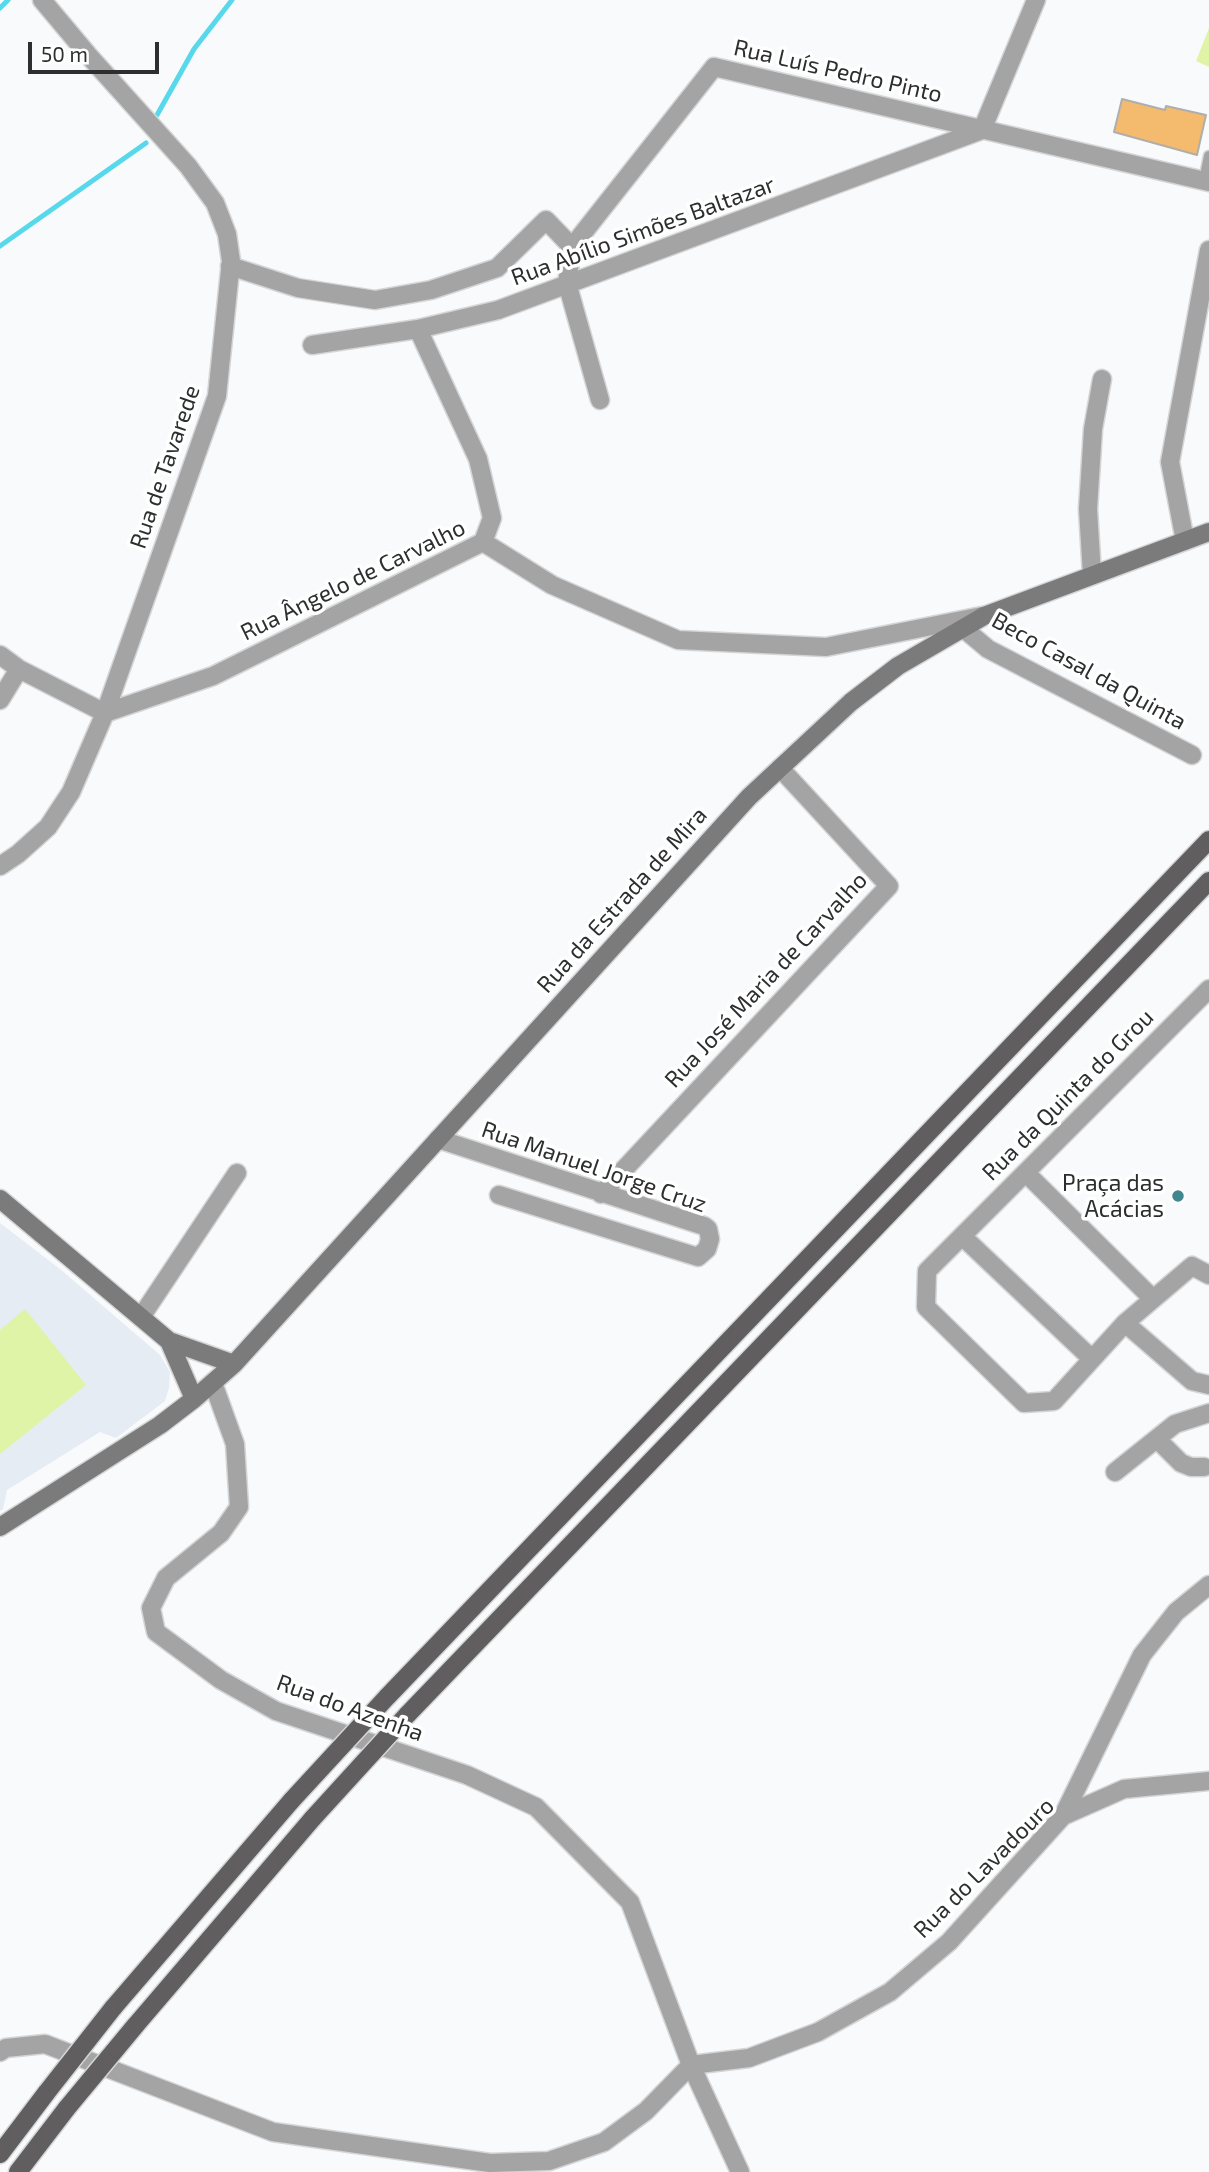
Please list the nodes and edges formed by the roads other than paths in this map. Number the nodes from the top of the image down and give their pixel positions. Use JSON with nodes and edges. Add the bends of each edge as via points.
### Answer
{"nodes":[{"id":1,"x":42,"y":0,"type":"edge"},
{"id":2,"x":1036,"y":0,"type":"edge"},
{"id":3,"x":982,"y":130,"type":"junction"},
{"id":4,"x":1209,"y":156,"type":"edge"},
{"id":5,"x":1206,"y":181,"type":"edge"},
{"id":6,"x":572,"y":247,"type":"junction"},
{"id":7,"x":1209,"y":250,"type":"edge"},
{"id":8,"x":230,"y":266,"type":"junction"},
{"id":9,"x":567,"y":283,"type":"junction"},
{"id":10,"x":418,"y":329,"type":"junction"},
{"id":11,"x":312,"y":345,"type":"dead end"},
{"id":12,"x":1102,"y":379,"type":"dead end"},
{"id":13,"x":600,"y":400,"type":"dead end"},
{"id":14,"x":1209,"y":532,"type":"edge"},
{"id":15,"x":1185,"y":541,"type":"junction"},
{"id":16,"x":483,"y":542,"type":"junction"},
{"id":17,"x":1092,"y":575,"type":"junction"},
{"id":18,"x":984,"y":615,"type":"junction"},
{"id":19,"x":963,"y":628,"type":"junction"},
{"id":20,"x":0,"y":655,"type":"edge"},
{"id":21,"x":19,"y":669,"type":"junction"},
{"id":22,"x":0,"y":700,"type":"edge"},
{"id":23,"x":105,"y":713,"type":"junction"},
{"id":24,"x":1192,"y":755,"type":"dead end"},
{"id":25,"x":780,"y":768,"type":"junction"},
{"id":26,"x":1209,"y":840,"type":"edge"},
{"id":27,"x":0,"y":866,"type":"edge"},
{"id":28,"x":1209,"y":881,"type":"edge"},
{"id":29,"x":1209,"y":989,"type":"edge"},
{"id":30,"x":438,"y":1139,"type":"junction"},
{"id":31,"x":1026,"y":1173,"type":"junction"},
{"id":32,"x":237,"y":1174,"type":"dead end"},
{"id":33,"x":601,"y":1194,"type":"junction"},
{"id":34,"x":499,"y":1195,"type":"dead end"},
{"id":35,"x":1,"y":1197,"type":"edge"},
{"id":36,"x":962,"y":1236,"type":"junction"},
{"id":37,"x":1209,"y":1275,"type":"edge"},
{"id":38,"x":1153,"y":1299,"type":"junction"},
{"id":39,"x":141,"y":1317,"type":"junction"},
{"id":40,"x":1125,"y":1323,"type":"junction"},
{"id":41,"x":169,"y":1341,"type":"junction"},
{"id":42,"x":1092,"y":1359,"type":"junction"},
{"id":43,"x":234,"y":1364,"type":"junction"},
{"id":44,"x":213,"y":1383,"type":"junction"},
{"id":45,"x":1209,"y":1385,"type":"edge"},
{"id":46,"x":194,"y":1399,"type":"junction"},
{"id":47,"x":1209,"y":1413,"type":"edge"},
{"id":48,"x":1157,"y":1439,"type":"junction"},
{"id":49,"x":1204,"y":1467,"type":"dead end"},
{"id":50,"x":1115,"y":1472,"type":"dead end"},
{"id":51,"x":0,"y":1527,"type":"edge"},
{"id":52,"x":1209,"y":1585,"type":"edge"},
{"id":53,"x":1209,"y":1781,"type":"edge"},
{"id":54,"x":1063,"y":1816,"type":"junction"},
{"id":55,"x":0,"y":2052,"type":"edge"},
{"id":56,"x":691,"y":2065,"type":"junction"},
{"id":57,"x":0,"y":2154,"type":"edge"},
{"id":58,"x":18,"y":2172,"type":"edge"},
{"id":59,"x":740,"y":2172,"type":"edge"}],
"edges":[{"from":1,"to":8,"type":"street","name":"Rua de Tavarede","via":[[215,203],[227,234]]},
{"from":2,"to":3,"type":"street"},
{"from":3,"to":5,"type":"street","name":"Rua Luís Pedro Pinto"},
{"from":3,"to":6,"type":"street","name":"Rua Luís Pedro Pinto","via":[[714,67]]},
{"from":3,"to":9,"type":"street","name":"Rua Abílio Simões Baltazar"},
{"from":4,"to":5,"type":"lane"},
{"from":6,"to":8,"type":"street","via":[[546,220],[497,268],[431,290],[374,300],[298,288]]},
{"from":6,"to":9,"type":"street"},
{"from":7,"to":15,"type":"street","via":[[1170,462]]},
{"from":8,"to":23,"type":"street","name":"Rua de Tavarede","via":[[217,396]]},
{"from":9,"to":10,"type":"street","name":"Rua Abílio Simões Baltazar","via":[[498,310]]},
{"from":9,"to":13,"type":"street"},
{"from":10,"to":11,"type":"street","name":"Rua Abílio Simões Baltazar"},
{"from":10,"to":16,"type":"street","via":[[478,459],[492,518]]},
{"from":12,"to":17,"type":"street","via":[[1093,429],[1088,509]]},
{"from":14,"to":15,"type":"street","name":"Rua da Estrada de Mira"},
{"from":15,"to":17,"type":"street","name":"Rua da Estrada de Mira"},
{"from":16,"to":18,"type":"street","name":"Rua Ângelo de Carvalho","via":[[552,585],[678,640],[826,647]]},
{"from":16,"to":23,"type":"street","name":"Rua Ângelo de Carvalho","via":[[213,676]]},
{"from":17,"to":18,"type":"street","name":"Rua da Estrada de Mira"},
{"from":18,"to":19,"type":"street","name":"Rua da Estrada de Mira"},
{"from":19,"to":24,"type":"street","name":"Beco Casal da Quinta","via":[[988,649]]},
{"from":19,"to":25,"type":"street","name":"Rua da Estrada de Mira","via":[[898,666],[851,702]]},
{"from":20,"to":21,"type":"street"},
{"from":21,"to":22,"type":"street"},
{"from":21,"to":23,"type":"street"},
{"from":23,"to":27,"type":"street","name":"Rua de Tavarede","via":[[71,792],[48,827]]},
{"from":25,"to":30,"type":"street","name":"Rua da Estrada de Mira"},
{"from":25,"to":33,"type":"street","name":"Rua José Maria de Carvalho","via":[[889,886]]},
{"from":26,"to":57,"type":"main road","bridge":true,"via":[[292,1800],[113,2008]]},
{"from":28,"to":58,"type":"main road","bridge":true,"via":[[407,1715],[135,2026]]},
{"from":29,"to":31,"type":"street","name":"Rua da Quinta do Grou"},
{"from":30,"to":33,"type":"street","name":"Rua Manuel Jorge Cruz"},
{"from":30,"to":43,"type":"street","name":"Rua da Estrada de Mira"},
{"from":31,"to":36,"type":"street","name":"Rua da Quinta do Grou"},
{"from":31,"to":38,"type":"street"},
{"from":32,"to":39,"type":"street"},
{"from":33,"to":34,"type":"street","name":"Rua Manuel Jorge Cruz","via":[[704,1226],[710,1239],[707,1249],[698,1256]]},
{"from":35,"to":39,"type":"street"},
{"from":36,"to":42,"type":"street"},
{"from":36,"to":42,"type":"street","name":"Rua da Quinta do Grou","via":[[927,1271],[926,1307],[1024,1403],[1054,1401]]},
{"from":37,"to":38,"type":"street","name":"Rua da Quinta do Grou","via":[[1192,1266]]},
{"from":38,"to":40,"type":"street","name":"Rua da Quinta do Grou"},
{"from":39,"to":41,"type":"street"},
{"from":40,"to":42,"type":"street","name":"Rua da Quinta do Grou"},
{"from":40,"to":45,"type":"street","via":[[1192,1381]]},
{"from":41,"to":43,"type":"street"},
{"from":41,"to":46,"type":"street"},
{"from":43,"to":44,"type":"street","name":"Rua da Estrada de Mira"},
{"from":44,"to":46,"type":"street","name":"Rua da Estrada de Mira"},
{"from":44,"to":56,"type":"street","name":"Rua do Azenha","via":[[235,1444],[239,1507],[221,1533],[166,1578],[151,1608],[156,1632],[221,1680],[276,1711],[467,1775],[536,1807],[630,1902]]},
{"from":46,"to":51,"type":"street","name":"Rua da Estrada de Mira"},
{"from":47,"to":48,"type":"street","via":[[1175,1424]]},
{"from":48,"to":49,"type":"street","via":[[1181,1463]]},
{"from":48,"to":50,"type":"street"},
{"from":52,"to":54,"type":"street","via":[[1176,1612],[1142,1655]]},
{"from":53,"to":54,"type":"street","name":"Rua do Lavadouro","via":[[1124,1789]]},
{"from":54,"to":56,"type":"street","name":"Rua do Lavadouro","via":[[949,1942],[890,1992],[818,2032],[760,2054]]},
{"from":55,"to":56,"type":"street","via":[[45,2043],[273,2132],[490,2163],[549,2161],[604,2141],[646,2111]]},
{"from":56,"to":59,"type":"street","name":"Rua do Azenha"}]}
